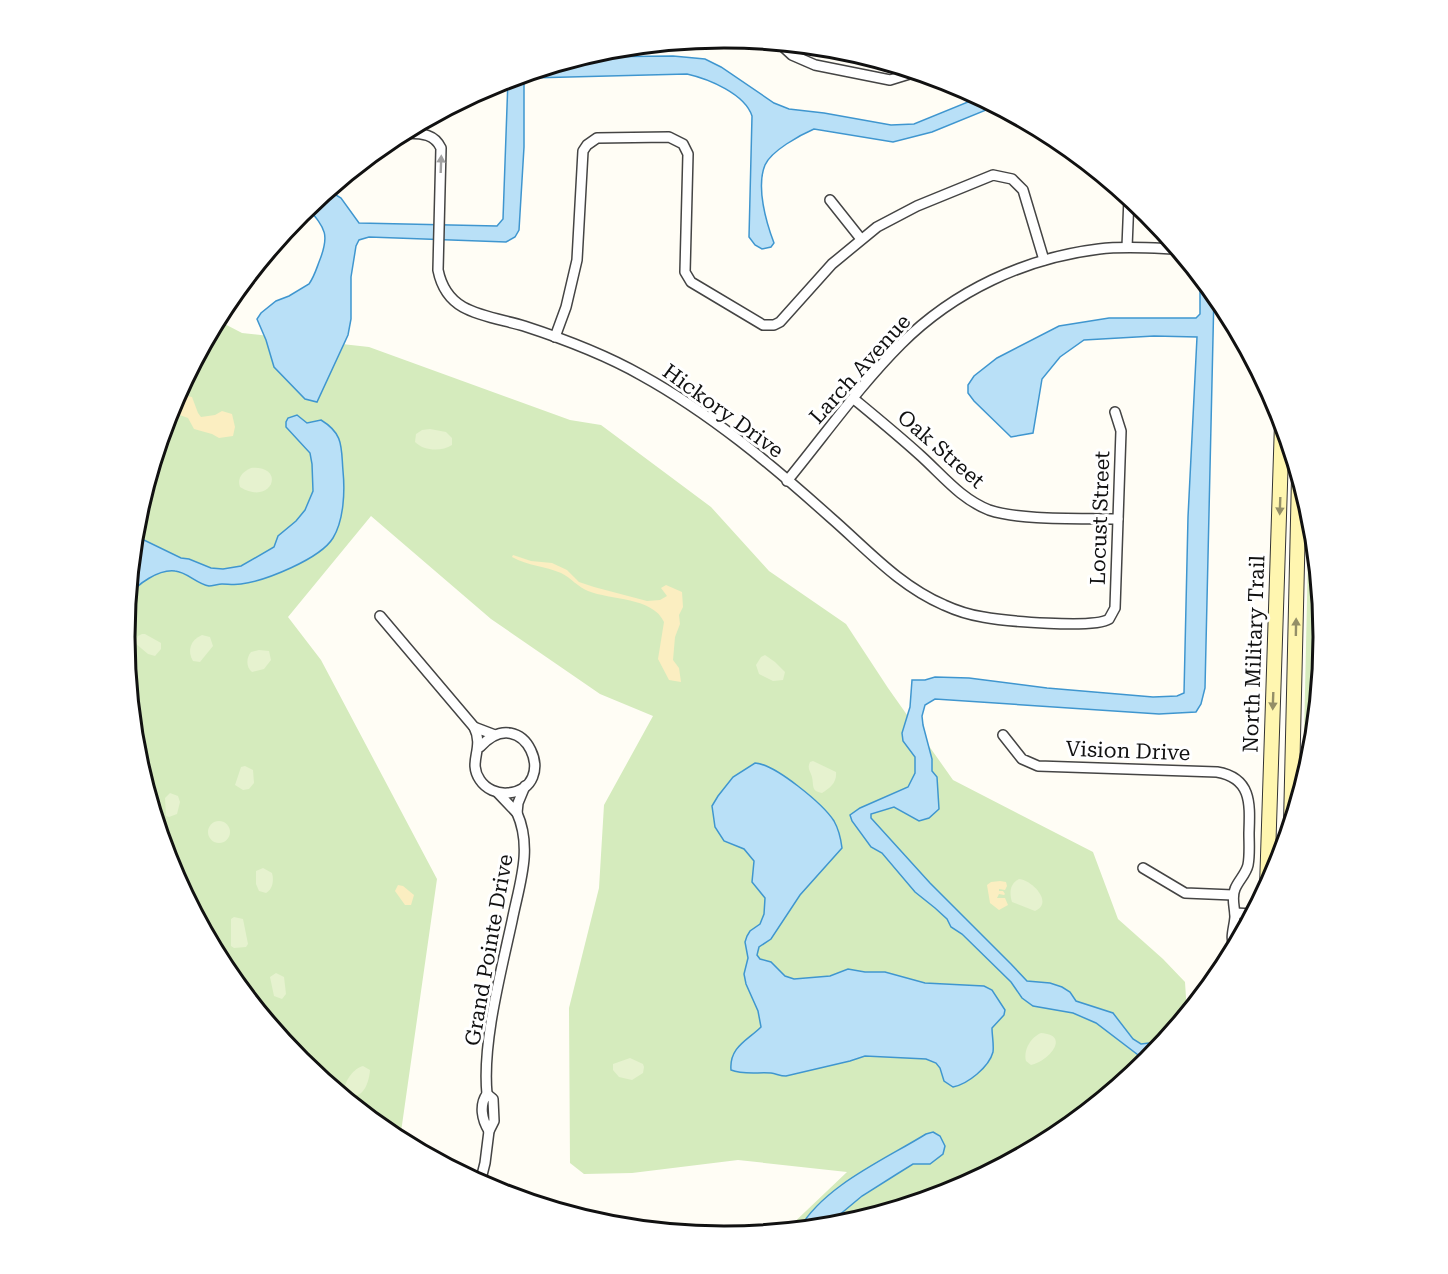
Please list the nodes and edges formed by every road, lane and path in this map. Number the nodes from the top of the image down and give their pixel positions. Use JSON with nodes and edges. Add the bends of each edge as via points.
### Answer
{"nodes":[{"id":1,"x":788,"y":52,"type":"edge"},
{"id":2,"x":903,"y":76,"type":"edge"},
{"id":3,"x":419,"y":134,"type":"edge"},
{"id":4,"x":830,"y":200,"type":"dead end"},
{"id":5,"x":1129,"y":210,"type":"edge"},
{"id":6,"x":861,"y":239,"type":"junction"},
{"id":7,"x":1127,"y":247,"type":"junction"},
{"id":8,"x":1167,"y":249,"type":"edge"},
{"id":9,"x":1044,"y":260,"type":"junction"},
{"id":10,"x":555,"y":337,"type":"junction"},
{"id":11,"x":854,"y":399,"type":"junction"},
{"id":12,"x":1114,"y":412,"type":"dead end"},
{"id":13,"x":1285,"y":460,"type":"edge"},
{"id":14,"x":787,"y":481,"type":"junction"},
{"id":15,"x":1298,"y":507,"type":"edge"},
{"id":16,"x":1118,"y":519,"type":"junction"},
{"id":17,"x":380,"y":616,"type":"dead end"},
{"id":18,"x":1104,"y":622,"type":"joint"},
{"id":19,"x":474,"y":727,"type":"junction"},
{"id":20,"x":495,"y":735,"type":"junction"},
{"id":21,"x":1003,"y":735,"type":"dead end"},
{"id":22,"x":480,"y":747,"type":"junction"},
{"id":23,"x":525,"y":786,"type":"junction"},
{"id":24,"x":498,"y":792,"type":"junction"},
{"id":25,"x":1292,"y":793,"type":"edge"},
{"id":26,"x":518,"y":813,"type":"junction"},
{"id":27,"x":1268,"y":862,"type":"edge"},
{"id":28,"x":1143,"y":868,"type":"dead end"},
{"id":29,"x":1233,"y":895,"type":"junction"},
{"id":30,"x":1235,"y":913,"type":"junction"},
{"id":31,"x":1244,"y":913,"type":"edge"},
{"id":32,"x":1232,"y":935,"type":"edge"},
{"id":33,"x":482,"y":1174,"type":"edge"}],
"edges":[{"from":1,"to":2,"type":"street","via":[[814,65],[890,80]]},
{"from":10,"to":3,"type":"street","name":"Hickory Drive","one_way":true,"via":[[473,311],[447,292],[440,276],[438,242],[441,148],[435,138]]},
{"from":4,"to":6,"type":"street"},
{"from":5,"to":7,"type":"street"},
{"from":6,"to":9,"type":"street","via":[[903,212],[999,175],[1012,179],[1023,190]]},
{"from":6,"to":10,"type":"street","via":[[825,271],[780,322],[762,325],[691,282],[685,272],[688,154],[683,144],[669,137],[597,138],[584,150],[577,260]]},
{"from":7,"to":8,"type":"street","name":"Larch Avenue"},
{"from":7,"to":9,"type":"street","name":"Larch Avenue"},
{"from":9,"to":11,"type":"street","name":"Larch Avenue","via":[[981,285],[933,316],[901,344]]},
{"from":10,"to":14,"type":"street","name":"Hickory Drive","via":[[611,359],[668,390]]},
{"from":11,"to":14,"type":"street","name":"Larch Avenue"},
{"from":11,"to":16,"type":"street","name":"Oak Street","via":[[959,493],[989,510],[1016,516]]},
{"from":12,"to":16,"type":"street","name":"Locust Street","via":[[1121,431]]},
{"from":13,"to":27,"type":"main road","name":"North Military Trail","one_way":true},
{"from":14,"to":18,"type":"street","name":"Hickory Drive","via":[[891,573],[947,607],[1011,621]]},
{"from":25,"to":15,"type":"main road","name":"North Military Trail","one_way":true},
{"from":16,"to":18,"type":"street","name":"Locust Street","via":[[1115,608]]},
{"from":17,"to":19,"type":"street","name":"Grand Pointe Drive"},
{"from":19,"to":20,"type":"street","name":"Grand Pointe Drive"},
{"from":19,"to":22,"type":"street","name":"Grand Pointe Drive"},
{"from":20,"to":22,"type":"street"},
{"from":20,"to":23,"type":"street","name":"Grand Pointe Drive","via":[[516,735],[532,749],[535,769]]},
{"from":21,"to":29,"type":"street","name":"Vision Drive","via":[[1022,759],[1038,766],[1222,773],[1238,782],[1250,802],[1248,866]]},
{"from":22,"to":24,"type":"street","name":"Grand Pointe Drive","via":[[476,771],[483,784]]},
{"from":23,"to":24,"type":"street","via":[[512,793]]},
{"from":23,"to":26,"type":"street","name":"Grand Pointe Drive"},
{"from":24,"to":26,"type":"street","name":"Grand Pointe Drive"},
{"from":26,"to":33,"type":"street","name":"Grand Pointe Drive","via":[[524,832],[525,858],[488,1049],[487,1094],[482,1100],[483,1122],[489,1131]]},
{"from":28,"to":29,"type":"street","via":[[1185,893]]},
{"from":29,"to":30,"type":"street"},
{"from":30,"to":31,"type":"street"},
{"from":30,"to":32,"type":"street"}]}
